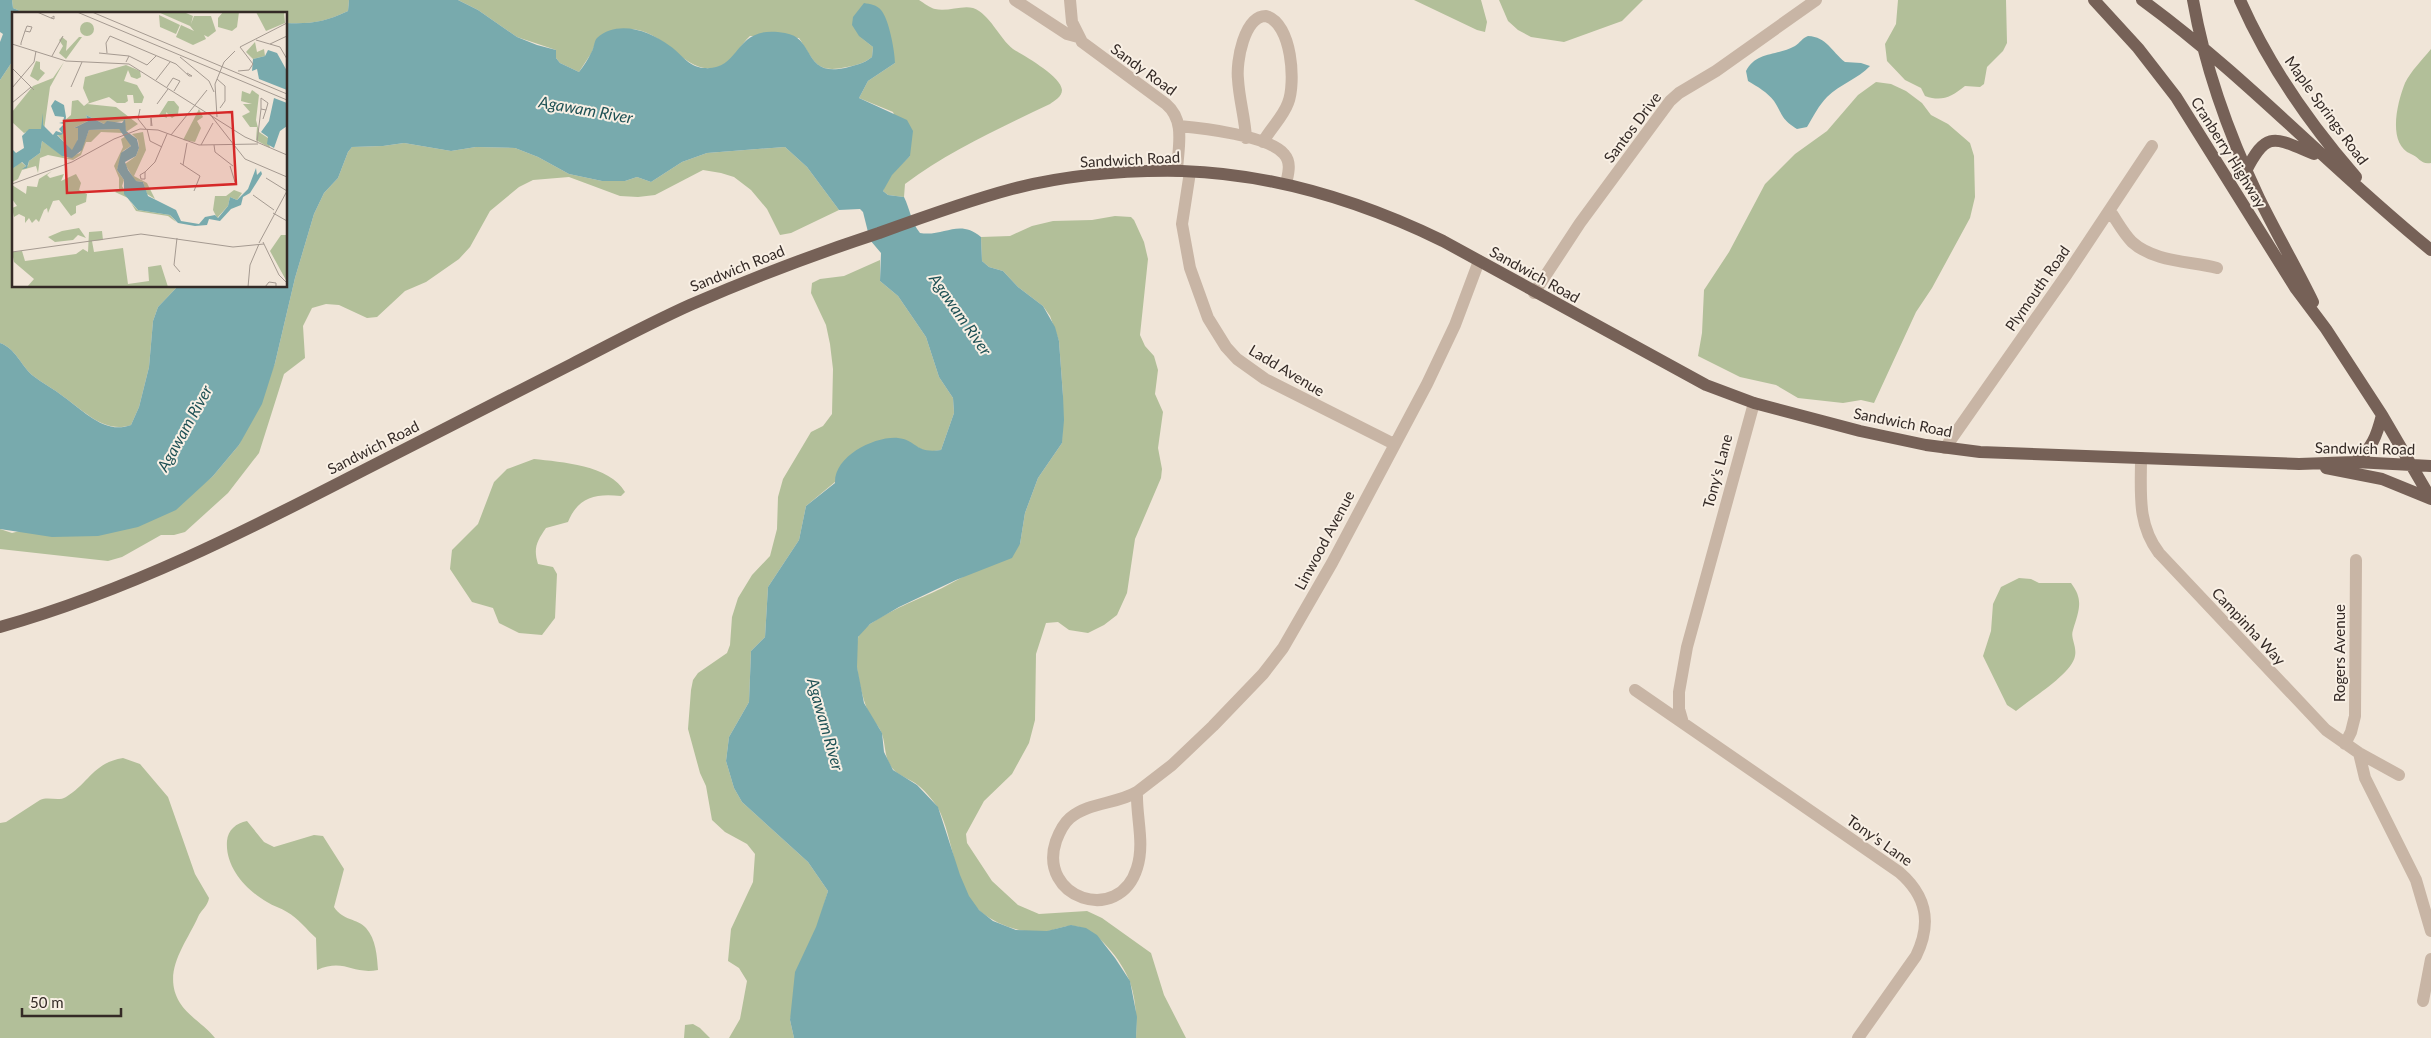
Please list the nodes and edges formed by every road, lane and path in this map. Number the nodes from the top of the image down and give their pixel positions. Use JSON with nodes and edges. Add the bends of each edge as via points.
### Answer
{"nodes":[{"id":1,"x":1015,"y":0,"type":"edge"},
{"id":2,"x":1070,"y":0,"type":"edge"},
{"id":3,"x":1816,"y":0,"type":"edge"},
{"id":4,"x":2094,"y":0,"type":"edge"},
{"id":5,"x":2142,"y":0,"type":"edge"},
{"id":6,"x":2193,"y":0,"type":"edge"},
{"id":7,"x":2240,"y":0,"type":"edge"},
{"id":8,"x":1078,"y":37,"type":"junction"},
{"id":9,"x":2204,"y":48,"type":"junction"},
{"id":10,"x":1180,"y":126,"type":"junction"},
{"id":11,"x":1246,"y":138,"type":"junction"},
{"id":12,"x":1263,"y":142,"type":"junction"},
{"id":13,"x":2152,"y":146,"type":"dead end"},
{"id":14,"x":2323,"y":158,"type":"junction"},
{"id":15,"x":1183,"y":171,"type":"junction"},
{"id":16,"x":2246,"y":171,"type":"junction"},
{"id":17,"x":1286,"y":184,"type":"junction"},
{"id":18,"x":2382,"y":208,"type":"junction"},
{"id":19,"x":2110,"y":211,"type":"junction"},
{"id":20,"x":2431,"y":250,"type":"edge"},
{"id":21,"x":1479,"y":261,"type":"junction"},
{"id":22,"x":2217,"y":268,"type":"dead end"},
{"id":23,"x":1534,"y":293,"type":"junction"},
{"id":24,"x":2326,"y":329,"type":"junction"},
{"id":25,"x":1754,"y":403,"type":"junction"},
{"id":26,"x":2382,"y":415,"type":"junction"},
{"id":27,"x":1394,"y":444,"type":"junction"},
{"id":28,"x":1946,"y":448,"type":"junction"},
{"id":29,"x":2141,"y":458,"type":"junction"},
{"id":30,"x":2355,"y":462,"type":"junction"},
{"id":31,"x":2299,"y":464,"type":"junction"},
{"id":32,"x":2409,"y":464,"type":"junction"},
{"id":33,"x":2431,"y":466,"type":"edge"},
{"id":34,"x":2431,"y":499,"type":"edge"},
{"id":35,"x":2356,"y":560,"type":"dead end"},
{"id":36,"x":0,"y":627,"type":"edge"},
{"id":37,"x":1635,"y":690,"type":"dead end"},
{"id":38,"x":1683,"y":723,"type":"junction"},
{"id":39,"x":2345,"y":744,"type":"junction"},
{"id":40,"x":2359,"y":753,"type":"junction"},
{"id":41,"x":2399,"y":775,"type":"dead end"},
{"id":42,"x":1137,"y":792,"type":"junction"},
{"id":43,"x":2431,"y":931,"type":"edge"},
{"id":44,"x":2431,"y":959,"type":"edge"},
{"id":45,"x":2423,"y":1001,"type":"dead end"},
{"id":46,"x":1858,"y":1038,"type":"edge"}],
"edges":[{"from":1,"to":8,"type":"street","via":[[1067,34]]},
{"from":2,"to":8,"type":"street","via":[[1072,22]]},
{"from":3,"to":23,"type":"street","name":"Santos Drive","via":[[1670,101],[1580,223]]},
{"from":4,"to":24,"type":"main road","name":"Cranberry Highway","via":[[2138,48],[2176,97],[2296,289]]},
{"from":5,"to":9,"type":"main road"},
{"from":6,"to":9,"type":"main road"},
{"from":7,"to":18,"type":"main road","name":"Maple Springs Road","via":[[2283,82],[2333,151]]},
{"from":8,"to":10,"type":"street","name":"Sandy Road","via":[[1096,54],[1172,109]]},
{"from":9,"to":14,"type":"main road"},
{"from":9,"to":16,"type":"main road","name":"Cranberry Highway","via":[[2219,102]]},
{"from":10,"to":11,"type":"street"},
{"from":10,"to":15,"type":"street"},
{"from":11,"to":12,"type":"street"},
{"from":11,"to":12,"type":"street","via":[[1238,64],[1248,30],[1256,19],[1266,16],[1277,24],[1286,42],[1291,76],[1288,104]]},
{"from":12,"to":17,"type":"street","via":[[1284,154],[1289,168]]},
{"from":13,"to":19,"type":"street","name":"Plymouth Road"},
{"from":14,"to":16,"type":"main road","via":[[2272,140],[2260,146]]},
{"from":14,"to":18,"type":"main road"},
{"from":15,"to":17,"type":"main road","name":"Sandwich Road"},
{"from":15,"to":27,"type":"street","name":"Ladd Avenue","via":[[1182,224],[1190,268],[1208,318],[1226,347],[1265,379]]},
{"from":15,"to":36,"type":"main road","name":"Sandwich Road","via":[[1117,173],[1034,184],[994,194],[793,263],[686,307],[182,560],[96,596]]},
{"from":16,"to":24,"type":"main road","name":"Cranberry Highway"},
{"from":17,"to":21,"type":"main road","name":"Sandwich Road","via":[[1383,214]]},
{"from":18,"to":20,"type":"main road"},
{"from":19,"to":22,"type":"street","via":[[2124,234],[2142,249]]},
{"from":19,"to":28,"type":"street","name":"Plymouth Road"},
{"from":21,"to":23,"type":"main road","name":"Sandwich Road"},
{"from":21,"to":27,"type":"street","name":"Linwood Avenue","via":[[1441,354]]},
{"from":23,"to":25,"type":"main road","name":"Sandwich Road","via":[[1686,375]]},
{"from":24,"to":26,"type":"main road","name":"Cranberry Highway"},
{"from":25,"to":28,"type":"main road","name":"Sandwich Road"},
{"from":25,"to":38,"type":"street","name":"Tony's Lane","via":[[1687,647],[1679,692]]},
{"from":26,"to":30,"type":"main road","via":[[2371,446]]},
{"from":26,"to":32,"type":"main road","name":"Cranberry Highway"},
{"from":27,"to":42,"type":"street","name":"Linwood Avenue","via":[[1332,563],[1274,661],[1186,752]]},
{"from":28,"to":29,"type":"main road","name":"Sandwich Road"},
{"from":29,"to":31,"type":"main road","name":"Sandwich Road"},
{"from":29,"to":39,"type":"street","name":"Campinha Way","via":[[2142,518],[2152,544],[2315,720]]},
{"from":30,"to":31,"type":"main road","name":"Sandwich Road"},
{"from":30,"to":32,"type":"main road","name":"Sandwich Road"},
{"from":31,"to":34,"type":"main road","name":"Sandwich Road","via":[[2382,479]]},
{"from":32,"to":33,"type":"main road","name":"Sandwich Road"},
{"from":32,"to":34,"type":"main road","name":"Cranberry Highway"},
{"from":35,"to":39,"type":"street","name":"Rogers Avenue","via":[[2355,716],[2352,732]]},
{"from":37,"to":38,"type":"street","name":"Tony's Lane"},
{"from":38,"to":46,"type":"street","name":"Tony's Lane","via":[[1899,872],[1918,891],[1924,918],[1922,944]]},
{"from":39,"to":40,"type":"street","name":"Campinha Way"},
{"from":40,"to":41,"type":"street","name":"Campinha Way"},
{"from":40,"to":43,"type":"street","via":[[2365,778],[2416,880]]},
{"from":42,"to":42,"type":"street","name":"Linwood Avenue","via":[[1078,812],[1065,824],[1055,844],[1053,861],[1059,879],[1072,893],[1092,899],[1111,898],[1119,895],[1130,883],[1140,854]]},
{"from":44,"to":45,"type":"street"}]}
